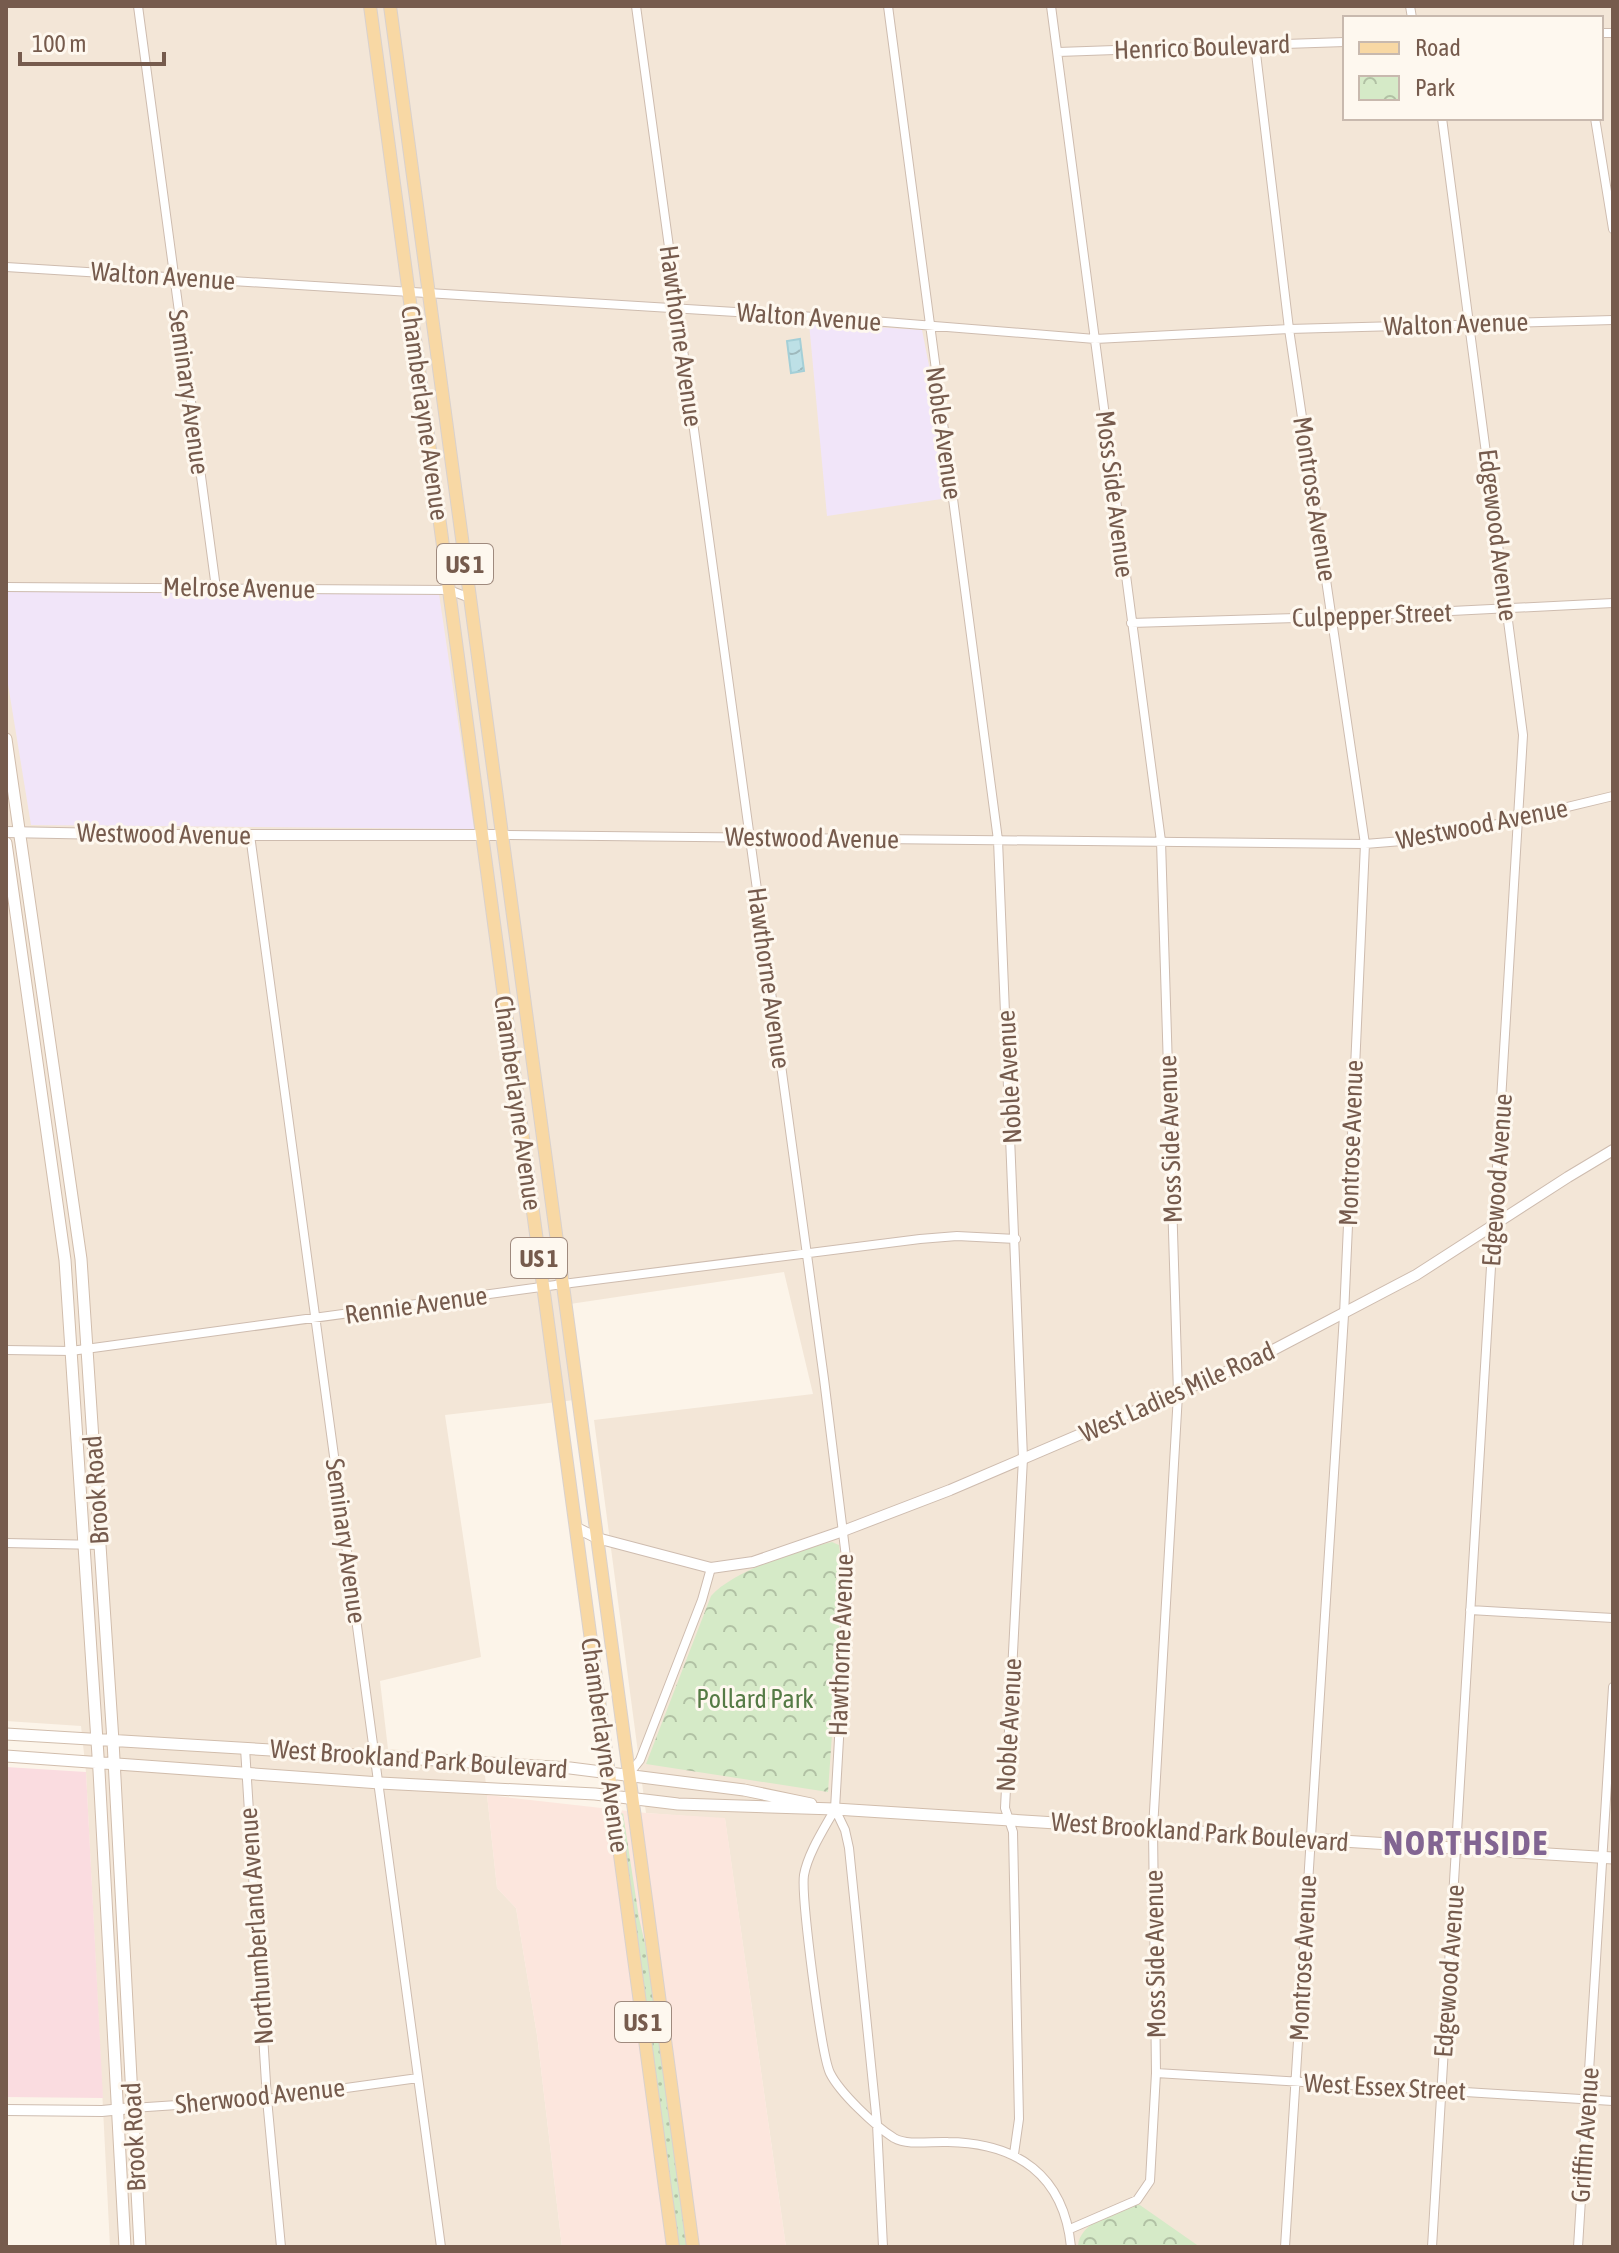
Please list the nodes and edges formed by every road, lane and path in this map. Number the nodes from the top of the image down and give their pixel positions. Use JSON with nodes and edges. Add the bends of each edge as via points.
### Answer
{"nodes":[{"id":1,"x":138,"y":6,"type":"edge"},
{"id":2,"x":370,"y":6,"type":"edge"},
{"id":3,"x":390,"y":6,"type":"edge"},
{"id":4,"x":636,"y":6,"type":"edge"},
{"id":5,"x":888,"y":6,"type":"edge"},
{"id":6,"x":1051,"y":6,"type":"edge"},
{"id":7,"x":1343,"y":42,"type":"edge"},
{"id":8,"x":1255,"y":45,"type":"junction"},
{"id":9,"x":1058,"y":52,"type":"junction"},
{"id":10,"x":1442,"y":120,"type":"edge"},
{"id":11,"x":1595,"y":120,"type":"edge"},
{"id":12,"x":1613,"y":166,"type":"edge"},
{"id":13,"x":1602,"y":167,"type":"junction"},
{"id":14,"x":1613,"y":229,"type":"edge"},
{"id":15,"x":6,"y":267,"type":"edge"},
{"id":16,"x":174,"y":277,"type":"junction"},
{"id":17,"x":408,"y":291,"type":"junction"},
{"id":18,"x":429,"y":293,"type":"junction"},
{"id":19,"x":678,"y":308,"type":"junction"},
{"id":20,"x":1613,"y":320,"type":"edge"},
{"id":21,"x":1470,"y":324,"type":"junction"},
{"id":22,"x":930,"y":325,"type":"junction"},
{"id":23,"x":1289,"y":329,"type":"junction"},
{"id":24,"x":1095,"y":339,"type":"junction"},
{"id":25,"x":6,"y":587,"type":"edge"},
{"id":26,"x":216,"y":588,"type":"junction"},
{"id":27,"x":449,"y":590,"type":"junction"},
{"id":28,"x":470,"y":598,"type":"junction"},
{"id":29,"x":1613,"y":603,"type":"edge"},
{"id":30,"x":1508,"y":609,"type":"junction"},
{"id":31,"x":1332,"y":617,"type":"junction"},
{"id":32,"x":1131,"y":623,"type":"junction"},
{"id":33,"x":6,"y":739,"type":"edge"},
{"id":34,"x":1613,"y":796,"type":"edge"},
{"id":35,"x":1520,"y":818,"type":"junction"},
{"id":36,"x":6,"y":832,"type":"edge"},
{"id":37,"x":20,"y":832,"type":"junction"},
{"id":38,"x":250,"y":835,"type":"junction"},
{"id":39,"x":482,"y":835,"type":"junction"},
{"id":40,"x":502,"y":835,"type":"junction"},
{"id":41,"x":750,"y":838,"type":"junction"},
{"id":42,"x":998,"y":840,"type":"junction"},
{"id":43,"x":1161,"y":841,"type":"junction"},
{"id":44,"x":6,"y":843,"type":"edge"},
{"id":45,"x":1365,"y":844,"type":"junction"},
{"id":46,"x":1613,"y":1150,"type":"edge"},
{"id":47,"x":1495,"y":1226,"type":"junction"},
{"id":48,"x":1016,"y":1239,"type":"junction"},
{"id":49,"x":806,"y":1254,"type":"junction"},
{"id":50,"x":563,"y":1284,"type":"junction"},
{"id":51,"x":543,"y":1288,"type":"junction"},
{"id":52,"x":1344,"y":1315,"type":"junction"},
{"id":53,"x":315,"y":1318,"type":"junction"},
{"id":54,"x":87,"y":1347,"type":"junction"},
{"id":55,"x":6,"y":1350,"type":"edge"},
{"id":56,"x":71,"y":1351,"type":"junction"},
{"id":57,"x":1178,"y":1394,"type":"junction"},
{"id":58,"x":1023,"y":1458,"type":"junction"},
{"id":59,"x":575,"y":1527,"type":"junction"},
{"id":60,"x":843,"y":1531,"type":"junction"},
{"id":61,"x":597,"y":1538,"type":"junction"},
{"id":62,"x":6,"y":1543,"type":"edge"},
{"id":63,"x":84,"y":1545,"type":"junction"},
{"id":64,"x":100,"y":1545,"type":"junction"},
{"id":65,"x":711,"y":1568,"type":"junction"},
{"id":66,"x":1470,"y":1610,"type":"junction"},
{"id":67,"x":1613,"y":1618,"type":"edge"},
{"id":68,"x":1613,"y":1687,"type":"edge"},
{"id":69,"x":6,"y":1734,"type":"edge"},
{"id":70,"x":96,"y":1740,"type":"junction"},
{"id":71,"x":113,"y":1741,"type":"junction"},
{"id":72,"x":245,"y":1748,"type":"junction"},
{"id":73,"x":6,"y":1756,"type":"edge"},
{"id":74,"x":375,"y":1756,"type":"junction"},
{"id":75,"x":98,"y":1763,"type":"junction"},
{"id":76,"x":114,"y":1765,"type":"junction"},
{"id":77,"x":609,"y":1772,"type":"junction"},
{"id":78,"x":246,"y":1774,"type":"junction"},
{"id":79,"x":629,"y":1774,"type":"junction"},
{"id":80,"x":380,"y":1783,"type":"junction"},
{"id":81,"x":612,"y":1796,"type":"junction"},
{"id":82,"x":633,"y":1799,"type":"junction"},
{"id":83,"x":835,"y":1809,"type":"junction"},
{"id":84,"x":1009,"y":1820,"type":"junction"},
{"id":85,"x":1153,"y":1829,"type":"junction"},
{"id":86,"x":1310,"y":1839,"type":"junction"},
{"id":87,"x":1457,"y":1849,"type":"junction"},
{"id":88,"x":1608,"y":1858,"type":"edge"},
{"id":89,"x":1156,"y":2073,"type":"junction"},
{"id":90,"x":418,"y":2078,"type":"junction"},
{"id":91,"x":1296,"y":2082,"type":"junction"},
{"id":92,"x":1441,"y":2090,"type":"junction"},
{"id":93,"x":267,"y":2099,"type":"junction"},
{"id":94,"x":1587,"y":2099,"type":"junction"},
{"id":95,"x":1613,"y":2101,"type":"edge"},
{"id":96,"x":132,"y":2108,"type":"junction"},
{"id":97,"x":117,"y":2109,"type":"junction"},
{"id":98,"x":6,"y":2110,"type":"edge"},
{"id":99,"x":877,"y":2124,"type":"junction"},
{"id":100,"x":1014,"y":2154,"type":"junction"},
{"id":101,"x":1070,"y":2229,"type":"junction"},
{"id":102,"x":125,"y":2247,"type":"edge"},
{"id":103,"x":140,"y":2247,"type":"edge"},
{"id":104,"x":281,"y":2247,"type":"edge"},
{"id":105,"x":441,"y":2247,"type":"edge"},
{"id":106,"x":673,"y":2247,"type":"edge"},
{"id":107,"x":693,"y":2247,"type":"edge"},
{"id":108,"x":883,"y":2247,"type":"edge"},
{"id":109,"x":1071,"y":2247,"type":"edge"},
{"id":110,"x":1285,"y":2247,"type":"edge"},
{"id":111,"x":1432,"y":2247,"type":"edge"},
{"id":112,"x":1578,"y":2247,"type":"edge"}],
"edges":[{"from":1,"to":16,"type":"street","name":"Seminary Avenue"},
{"from":2,"to":17,"type":"main road","name":"Chamberlayne Avenue","number":"US 1"},
{"from":3,"to":18,"type":"main road","name":"Chamberlayne Avenue","number":"US 1"},
{"from":4,"to":19,"type":"street","name":"Hawthorne Avenue"},
{"from":5,"to":22,"type":"street","name":"Noble Avenue"},
{"from":6,"to":9,"type":"street","name":"Moss Side Avenue"},
{"from":7,"to":8,"type":"street","name":"Henrico Boulevard"},
{"from":8,"to":9,"type":"street","name":"Henrico Boulevard"},
{"from":8,"to":23,"type":"street","name":"Montrose Avenue"},
{"from":9,"to":24,"type":"street","name":"Moss Side Avenue"},
{"from":10,"to":21,"type":"street","name":"Edgewood Avenue"},
{"from":11,"to":13,"type":"street"},
{"from":12,"to":13,"type":"street"},
{"from":13,"to":14,"type":"street"},
{"from":15,"to":16,"type":"street","name":"Walton Avenue"},
{"from":16,"to":17,"type":"street","name":"Walton Avenue"},
{"from":16,"to":26,"type":"street","name":"Seminary Avenue"},
{"from":17,"to":18,"type":"street","name":"Walton Avenue"},
{"from":17,"to":27,"type":"main road","name":"Chamberlayne Avenue","number":"US 1"},
{"from":18,"to":19,"type":"street","name":"Walton Avenue"},
{"from":18,"to":28,"type":"main road","name":"Chamberlayne Avenue","number":"US 1"},
{"from":19,"to":22,"type":"street","name":"Walton Avenue"},
{"from":19,"to":41,"type":"street","name":"Hawthorne Avenue"},
{"from":20,"to":21,"type":"street","name":"Walton Avenue"},
{"from":21,"to":23,"type":"street","name":"Walton Avenue"},
{"from":21,"to":30,"type":"street","name":"Edgewood Avenue"},
{"from":22,"to":24,"type":"street","name":"Walton Avenue"},
{"from":22,"to":42,"type":"street","name":"Noble Avenue"},
{"from":23,"to":24,"type":"street","name":"Walton Avenue"},
{"from":23,"to":31,"type":"street","name":"Montrose Avenue"},
{"from":24,"to":32,"type":"street","name":"Moss Side Avenue"},
{"from":25,"to":26,"type":"street","name":"Melrose Avenue"},
{"from":26,"to":27,"type":"street","name":"Melrose Avenue"},
{"from":27,"to":28,"type":"street","name":"Melrose Avenue"},
{"from":27,"to":39,"type":"main road","name":"Chamberlayne Avenue","number":"US 1"},
{"from":28,"to":40,"type":"main road","name":"Chamberlayne Avenue","number":"US 1"},
{"from":29,"to":30,"type":"street","name":"Culpepper Street"},
{"from":30,"to":31,"type":"street","name":"Culpepper Street"},
{"from":30,"to":35,"type":"street","name":"Edgewood Avenue","via":[[1523,735]]},
{"from":31,"to":32,"type":"street","name":"Culpepper Street"},
{"from":31,"to":45,"type":"street","name":"Montrose Avenue"},
{"from":32,"to":43,"type":"street","name":"Moss Side Avenue"},
{"from":33,"to":37,"type":"main road","name":"Brook Road"},
{"from":34,"to":35,"type":"street","name":"Westwood Avenue"},
{"from":35,"to":45,"type":"street","name":"Westwood Avenue","via":[[1439,838]]},
{"from":35,"to":47,"type":"street","name":"Edgewood Avenue"},
{"from":36,"to":37,"type":"street","name":"Westwood Avenue"},
{"from":37,"to":38,"type":"street","name":"Westwood Avenue"},
{"from":37,"to":54,"type":"main road","name":"Brook Road","via":[[79,1234]]},
{"from":38,"to":39,"type":"street","name":"Westwood Avenue"},
{"from":38,"to":53,"type":"street","name":"Seminary Avenue"},
{"from":39,"to":40,"type":"street","name":"Westwood Avenue"},
{"from":39,"to":51,"type":"main road","name":"Chamberlayne Avenue","number":"US 1"},
{"from":40,"to":41,"type":"street","name":"Westwood Avenue"},
{"from":40,"to":50,"type":"main road","name":"Chamberlayne Avenue","number":"US 1"},
{"from":41,"to":42,"type":"street","name":"Westwood Avenue"},
{"from":41,"to":49,"type":"street","name":"Hawthorne Avenue"},
{"from":42,"to":43,"type":"street","name":"Westwood Avenue"},
{"from":42,"to":48,"type":"street","name":"Noble Avenue"},
{"from":43,"to":45,"type":"street","name":"Westwood Avenue"},
{"from":43,"to":57,"type":"street","name":"Moss Side Avenue"},
{"from":44,"to":56,"type":"main road","name":"Brook Road","via":[[62,1225]]},
{"from":45,"to":52,"type":"street","name":"Montrose Avenue"},
{"from":46,"to":47,"type":"street","name":"West Ladies Mile Road"},
{"from":47,"to":52,"type":"street","name":"West Ladies Mile Road"},
{"from":47,"to":66,"type":"street","name":"Edgewood Avenue"},
{"from":48,"to":49,"type":"street","name":"Rennie Avenue","via":[[957,1236]]},
{"from":48,"to":58,"type":"street","name":"Noble Avenue"},
{"from":49,"to":50,"type":"street","name":"Rennie Avenue"},
{"from":49,"to":60,"type":"street","name":"Hawthorne Avenue"},
{"from":50,"to":51,"type":"street","name":"Rennie Avenue"},
{"from":50,"to":61,"type":"main road","name":"Chamberlayne Avenue","number":"US 1"},
{"from":51,"to":53,"type":"street","name":"Rennie Avenue"},
{"from":51,"to":59,"type":"main road","name":"Chamberlayne Avenue","number":"US 1"},
{"from":52,"to":57,"type":"street","name":"West Ladies Mile Road"},
{"from":52,"to":86,"type":"street","name":"Montrose Avenue"},
{"from":53,"to":54,"type":"street","name":"Rennie Avenue"},
{"from":53,"to":74,"type":"street","name":"Seminary Avenue"},
{"from":54,"to":56,"type":"street","name":"Rennie Avenue"},
{"from":54,"to":64,"type":"main road","name":"Brook Road"},
{"from":55,"to":56,"type":"street","name":"Rennie Avenue"},
{"from":56,"to":63,"type":"main road","name":"Brook Road"},
{"from":57,"to":58,"type":"street","name":"West Ladies Mile Road"},
{"from":57,"to":85,"type":"street","name":"Moss Side Avenue"},
{"from":58,"to":60,"type":"street","name":"West Ladies Mile Road"},
{"from":58,"to":84,"type":"street","name":"Noble Avenue","via":[[1005,1808]]},
{"from":59,"to":61,"type":"street","name":"West Ladies Mile Road"},
{"from":59,"to":77,"type":"main road","name":"Chamberlayne Avenue","number":"US 1"},
{"from":60,"to":65,"type":"street","name":"West Ladies Mile Road","via":[[753,1562]]},
{"from":60,"to":83,"type":"street","name":"Hawthorne Avenue","via":[[848,1581]]},
{"from":61,"to":65,"type":"street","name":"West Ladies Mile Road"},
{"from":61,"to":79,"type":"main road","name":"Chamberlayne Avenue","number":"US 1"},
{"from":62,"to":63,"type":"street"},
{"from":63,"to":64,"type":"street"},
{"from":63,"to":70,"type":"main road","name":"Brook Road"},
{"from":64,"to":71,"type":"main road","name":"Brook Road"},
{"from":65,"to":79,"type":"street","via":[[640,1760]]},
{"from":66,"to":67,"type":"street"},
{"from":66,"to":87,"type":"street","name":"Edgewood Avenue"},
{"from":68,"to":88,"type":"street","name":"Griffin Avenue"},
{"from":69,"to":70,"type":"main road","name":"West Brookland Park Boulevard"},
{"from":70,"to":71,"type":"main road","name":"West Brookland Park Boulevard"},
{"from":70,"to":75,"type":"main road","name":"Brook Road"},
{"from":71,"to":72,"type":"main road","name":"West Brookland Park Boulevard"},
{"from":71,"to":76,"type":"main road","name":"Brook Road"},
{"from":72,"to":74,"type":"main road","name":"West Brookland Park Boulevard"},
{"from":72,"to":78,"type":"street","name":"Northumberland Avenue"},
{"from":73,"to":75,"type":"main road","name":"West Brookland Park Boulevard"},
{"from":74,"to":77,"type":"main road","name":"West Brookland Park Boulevard"},
{"from":74,"to":80,"type":"street","name":"Seminary Avenue"},
{"from":75,"to":76,"type":"main road","name":"West Brookland Park Boulevard"},
{"from":75,"to":97,"type":"main road","name":"Brook Road"},
{"from":76,"to":78,"type":"main road","name":"West Brookland Park Boulevard"},
{"from":76,"to":96,"type":"main road","name":"Brook Road"},
{"from":77,"to":79,"type":"main road","name":"West Brookland Park Boulevard"},
{"from":77,"to":81,"type":"main road","name":"Chamberlayne Avenue","number":"US 1"},
{"from":78,"to":80,"type":"main road","name":"West Brookland Park Boulevard"},
{"from":78,"to":93,"type":"street","name":"Northumberland Avenue"},
{"from":79,"to":82,"type":"main road","name":"Chamberlayne Avenue","number":"US 1"},
{"from":79,"to":83,"type":"main road","name":"West Brookland Park Boulevard"},
{"from":80,"to":81,"type":"main road","name":"West Brookland Park Boulevard"},
{"from":80,"to":90,"type":"street","name":"Seminary Avenue"},
{"from":81,"to":82,"type":"main road","name":"West Brookland Park Boulevard"},
{"from":81,"to":106,"type":"main road","name":"Chamberlayne Avenue","number":"US 1"},
{"from":82,"to":83,"type":"main road","name":"West Brookland Park Boulevard"},
{"from":82,"to":107,"type":"main road","name":"Chamberlayne Avenue","number":"US 1"},
{"from":83,"to":84,"type":"main road","name":"West Brookland Park Boulevard"},
{"from":83,"to":99,"type":"street","name":"Hawthorne Avenue","via":[[849,1848]]},
{"from":83,"to":99,"type":"street","name":"Hawthorne Avenue","via":[[804,1880],[812,1959],[831,2074]]},
{"from":84,"to":85,"type":"main road","name":"West Brookland Park Boulevard"},
{"from":84,"to":100,"type":"street","name":"Noble Avenue","via":[[1019,2119]]},
{"from":85,"to":86,"type":"main road","name":"West Brookland Park Boulevard"},
{"from":85,"to":89,"type":"street","name":"Moss Side Avenue"},
{"from":86,"to":87,"type":"main road","name":"West Brookland Park Boulevard"},
{"from":86,"to":91,"type":"street","name":"Montrose Avenue"},
{"from":87,"to":88,"type":"main road","name":"West Brookland Park Boulevard"},
{"from":87,"to":92,"type":"street","name":"Edgewood Avenue"},
{"from":88,"to":94,"type":"street","name":"Griffin Avenue"},
{"from":89,"to":91,"type":"street","name":"West Essex Street"},
{"from":89,"to":101,"type":"street","name":"Moss Side Avenue","via":[[1147,2188],[1137,2200]]},
{"from":90,"to":93,"type":"street","name":"Sherwood Avenue"},
{"from":90,"to":105,"type":"street","name":"Seminary Avenue"},
{"from":91,"to":92,"type":"street","name":"West Essex Street"},
{"from":91,"to":110,"type":"street","name":"Montrose Avenue"},
{"from":92,"to":94,"type":"street","name":"West Essex Street"},
{"from":92,"to":111,"type":"street","name":"Edgewood Avenue"},
{"from":93,"to":96,"type":"street","name":"Sherwood Avenue"},
{"from":93,"to":104,"type":"street","name":"Northumberland Avenue"},
{"from":94,"to":95,"type":"street","name":"West Essex Street"},
{"from":94,"to":112,"type":"street","name":"Griffin Avenue"},
{"from":96,"to":97,"type":"street","name":"Sherwood Avenue"},
{"from":96,"to":103,"type":"main road","name":"Brook Road"},
{"from":97,"to":98,"type":"street","name":"Sherwood Avenue"},
{"from":97,"to":102,"type":"main road","name":"Brook Road"},
{"from":99,"to":100,"type":"street","via":[[899,2140],[975,2143]]},
{"from":99,"to":108,"type":"street","name":"Hawthorne Avenue"},
{"from":100,"to":101,"type":"street","via":[[1053,2192]]},
{"from":101,"to":109,"type":"street"}]}
